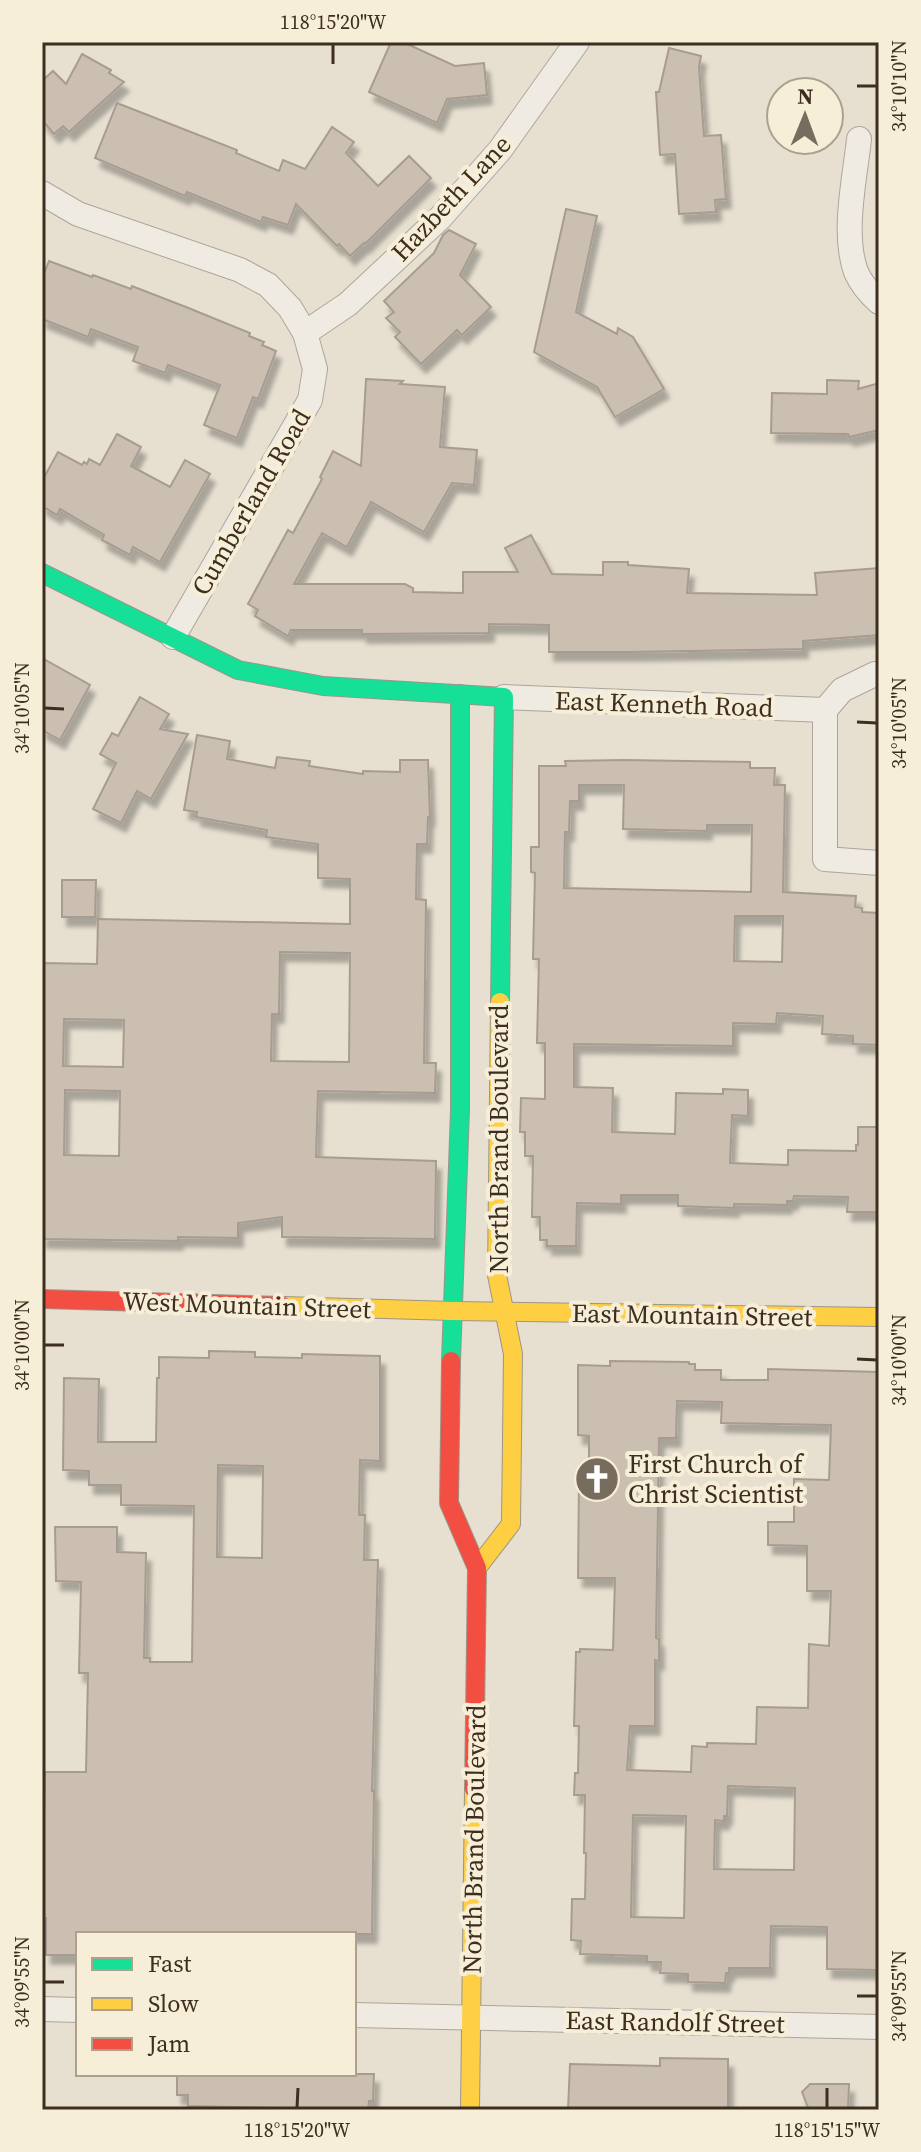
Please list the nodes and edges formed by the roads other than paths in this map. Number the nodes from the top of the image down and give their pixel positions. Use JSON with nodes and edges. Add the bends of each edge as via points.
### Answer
{"nodes":[{"id":1,"x":577,"y":42,"type":"edge"},
{"id":2,"x":859,"y":139,"type":"dead end"},
{"id":3,"x":42,"y":193,"type":"edge"},
{"id":4,"x":879,"y":302,"type":"edge"},
{"id":5,"x":305,"y":333,"type":"junction"},
{"id":6,"x":42,"y":573,"type":"edge"},
{"id":7,"x":173,"y":637,"type":"junction"},
{"id":8,"x":879,"y":674,"type":"edge"},
{"id":9,"x":460,"y":694,"type":"junction"},
{"id":10,"x":504,"y":697,"type":"junction"},
{"id":11,"x":825,"y":710,"type":"junction"},
{"id":12,"x":879,"y":863,"type":"edge"},
{"id":13,"x":42,"y":1299,"type":"edge"},
{"id":14,"x":452,"y":1311,"type":"junction"},
{"id":15,"x":504,"y":1312,"type":"junction"},
{"id":16,"x":879,"y":1317,"type":"edge"},
{"id":17,"x":477,"y":1568,"type":"junction"},
{"id":18,"x":42,"y":2009,"type":"edge"},
{"id":19,"x":76,"y":2010,"type":"edge"},
{"id":20,"x":356,"y":2015,"type":"edge"},
{"id":21,"x":471,"y":2018,"type":"junction"},
{"id":22,"x":879,"y":2027,"type":"edge"},
{"id":23,"x":470,"y":2110,"type":"edge"}],
"edges":[{"from":1,"to":5,"type":"street","name":"Hazbeth Lane","via":[[500,150],[440,218],[348,304]]},
{"from":2,"to":4,"type":"street","via":[[851,244],[856,272]]},
{"from":3,"to":5,"type":"street","name":"Cumberland Road","via":[[78,214],[240,270],[268,285]]},
{"from":5,"to":7,"type":"street","name":"Cumberland Road","via":[[315,369],[310,400]]},
{"from":6,"to":7,"type":"street"},
{"from":7,"to":9,"type":"street","via":[[238,670],[323,686]]},
{"from":8,"to":11,"type":"street","via":[[842,690]]},
{"from":9,"to":10,"type":"street"},
{"from":9,"to":14,"type":"street","name":"North Brand Boulevard","via":[[460,1110]]},
{"from":10,"to":11,"type":"street","name":"East Kenneth Road"},
{"from":10,"to":15,"type":"street","name":"North Brand Boulevard","via":[[497,1275]]},
{"from":11,"to":12,"type":"street","via":[[825,859]]},
{"from":13,"to":14,"type":"street","name":"West Mountain Street"},
{"from":14,"to":15,"type":"street","name":"West Mountain Street"},
{"from":14,"to":17,"type":"street","name":"North Brand Boulevard","via":[[449,1503]]},
{"from":15,"to":16,"type":"street","name":"East Mountain Street"},
{"from":15,"to":17,"type":"street","name":"North Brand Boulevard","via":[[513,1354],[511,1524]]},
{"from":17,"to":21,"type":"street","name":"North Brand Boulevard"},
{"from":18,"to":19,"type":"street"},
{"from":20,"to":21,"type":"street","name":"East Randolf Street"},
{"from":21,"to":22,"type":"street","name":"East Randolf Street"},
{"from":21,"to":23,"type":"street","name":"North Brand Boulevard"}]}
